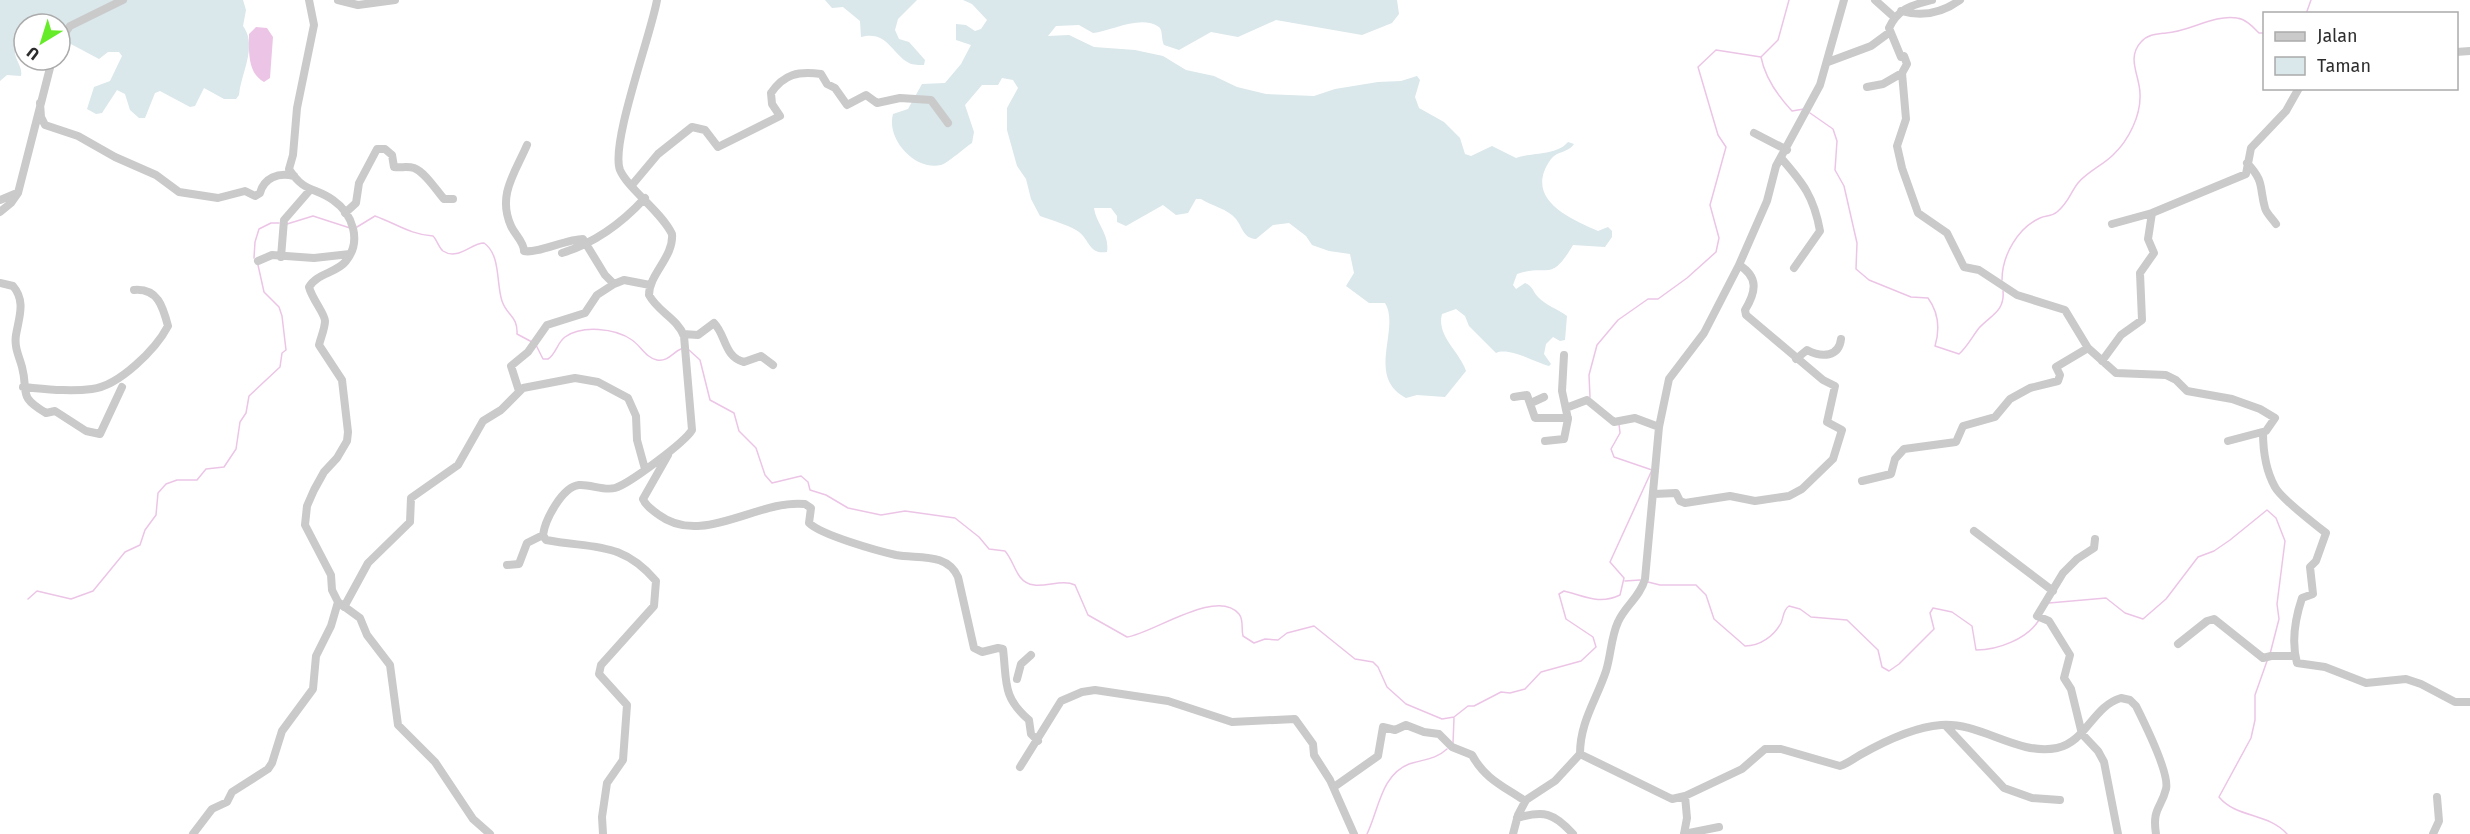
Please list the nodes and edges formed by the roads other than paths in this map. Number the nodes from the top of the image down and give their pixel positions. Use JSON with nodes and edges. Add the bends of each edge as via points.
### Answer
{"nodes":[{"id":1,"x":123,"y":0,"type":"edge"},
{"id":2,"x":309,"y":0,"type":"edge"},
{"id":3,"x":338,"y":0,"type":"edge"},
{"id":4,"x":396,"y":0,"type":"edge"},
{"id":5,"x":657,"y":0,"type":"edge"},
{"id":6,"x":1844,"y":0,"type":"edge"},
{"id":7,"x":1875,"y":0,"type":"edge"},
{"id":8,"x":1960,"y":0,"type":"edge"},
{"id":9,"x":1926,"y":1,"type":"edge"},
{"id":10,"x":1898,"y":14,"type":"junction"},
{"id":11,"x":72,"y":25,"type":"edge"},
{"id":12,"x":1890,"y":32,"type":"junction"},
{"id":13,"x":1828,"y":62,"type":"junction"},
{"id":14,"x":49,"y":72,"type":"edge"},
{"id":15,"x":1902,"y":73,"type":"junction"},
{"id":16,"x":1867,"y":87,"type":"dead end"},
{"id":17,"x":2298,"y":90,"type":"edge"},
{"id":18,"x":40,"y":103,"type":"junction"},
{"id":19,"x":948,"y":123,"type":"dead end"},
{"id":20,"x":49,"y":128,"type":"junction"},
{"id":21,"x":34,"y":132,"type":"junction"},
{"id":22,"x":1754,"y":133,"type":"dead end"},
{"id":23,"x":527,"y":145,"type":"dead end"},
{"id":24,"x":1787,"y":150,"type":"junction"},
{"id":25,"x":1781,"y":158,"type":"junction"},
{"id":26,"x":2247,"y":163,"type":"junction"},
{"id":27,"x":294,"y":176,"type":"junction"},
{"id":28,"x":632,"y":185,"type":"junction"},
{"id":29,"x":310,"y":190,"type":"junction"},
{"id":30,"x":18,"y":193,"type":"junction"},
{"id":31,"x":645,"y":198,"type":"junction"},
{"id":32,"x":453,"y":199,"type":"dead end"},
{"id":33,"x":0,"y":200,"type":"edge"},
{"id":34,"x":0,"y":212,"type":"edge"},
{"id":35,"x":345,"y":213,"type":"junction"},
{"id":36,"x":2152,"y":213,"type":"junction"},
{"id":37,"x":2112,"y":224,"type":"dead end"},
{"id":38,"x":2276,"y":224,"type":"dead end"},
{"id":39,"x":587,"y":242,"type":"junction"},
{"id":40,"x":562,"y":253,"type":"dead end"},
{"id":41,"x":350,"y":254,"type":"junction"},
{"id":42,"x":281,"y":257,"type":"junction"},
{"id":43,"x":258,"y":261,"type":"dead end"},
{"id":44,"x":1739,"y":265,"type":"junction"},
{"id":45,"x":1794,"y":268,"type":"dead end"},
{"id":46,"x":0,"y":283,"type":"edge"},
{"id":47,"x":614,"y":284,"type":"junction"},
{"id":48,"x":650,"y":285,"type":"junction"},
{"id":49,"x":134,"y":290,"type":"dead end"},
{"id":50,"x":683,"y":334,"type":"junction"},
{"id":51,"x":1841,"y":339,"type":"dead end"},
{"id":52,"x":2088,"y":348,"type":"junction"},
{"id":53,"x":1564,"y":355,"type":"dead end"},
{"id":54,"x":1796,"y":359,"type":"junction"},
{"id":55,"x":2102,"y":361,"type":"junction"},
{"id":56,"x":773,"y":365,"type":"dead end"},
{"id":57,"x":23,"y":387,"type":"junction"},
{"id":58,"x":122,"y":387,"type":"dead end"},
{"id":59,"x":519,"y":391,"type":"junction"},
{"id":60,"x":1514,"y":397,"type":"dead end"},
{"id":61,"x":1544,"y":397,"type":"dead end"},
{"id":62,"x":1531,"y":403,"type":"junction"},
{"id":63,"x":1567,"y":413,"type":"junction"},
{"id":64,"x":1659,"y":427,"type":"junction"},
{"id":65,"x":2263,"y":432,"type":"junction"},
{"id":66,"x":1545,"y":441,"type":"dead end"},
{"id":67,"x":2228,"y":441,"type":"dead end"},
{"id":68,"x":672,"y":450,"type":"junction"},
{"id":69,"x":645,"y":469,"type":"junction"},
{"id":70,"x":1862,"y":481,"type":"dead end"},
{"id":71,"x":1654,"y":494,"type":"junction"},
{"id":72,"x":1974,"y":531,"type":"dead end"},
{"id":73,"x":543,"y":535,"type":"junction"},
{"id":74,"x":2095,"y":539,"type":"dead end"},
{"id":75,"x":507,"y":565,"type":"dead end"},
{"id":76,"x":2053,"y":591,"type":"junction"},
{"id":77,"x":341,"y":604,"type":"junction"},
{"id":78,"x":2178,"y":644,"type":"dead end"},
{"id":79,"x":1031,"y":655,"type":"dead end"},
{"id":80,"x":2295,"y":656,"type":"junction"},
{"id":81,"x":1004,"y":660,"type":"junction"},
{"id":82,"x":1021,"y":664,"type":"junction"},
{"id":83,"x":1017,"y":679,"type":"dead end"},
{"id":84,"x":2470,"y":702,"type":"edge"},
{"id":85,"x":1946,"y":726,"type":"junction"},
{"id":86,"x":2082,"y":734,"type":"junction"},
{"id":87,"x":1038,"y":741,"type":"junction"},
{"id":88,"x":1580,"y":754,"type":"junction"},
{"id":89,"x":1020,"y":767,"type":"dead end"},
{"id":90,"x":1334,"y":787,"type":"junction"},
{"id":91,"x":1685,"y":796,"type":"junction"},
{"id":92,"x":2438,"y":797,"type":"dead end"},
{"id":93,"x":2060,"y":800,"type":"dead end"},
{"id":94,"x":1525,"y":801,"type":"junction"},
{"id":95,"x":1517,"y":818,"type":"junction"},
{"id":96,"x":1719,"y":827,"type":"dead end"},
{"id":97,"x":193,"y":834,"type":"edge"},
{"id":98,"x":490,"y":834,"type":"edge"},
{"id":99,"x":603,"y":834,"type":"edge"},
{"id":100,"x":1354,"y":834,"type":"edge"},
{"id":101,"x":1513,"y":834,"type":"edge"},
{"id":102,"x":1573,"y":834,"type":"edge"},
{"id":103,"x":1684,"y":834,"type":"edge"},
{"id":104,"x":2118,"y":834,"type":"edge"},
{"id":105,"x":2156,"y":834,"type":"edge"},
{"id":106,"x":2433,"y":834,"type":"edge"}],
"edges":[{"from":1,"to":11,"type":"street"},
{"from":2,"to":27,"type":"street","via":[[314,25],[303,69],[289,169]]},
{"from":3,"to":4,"type":"street","via":[[358,5]]},
{"from":5,"to":28,"type":"street","via":[[619,146],[621,171]]},
{"from":6,"to":13,"type":"street"},
{"from":7,"to":10,"type":"street"},
{"from":8,"to":10,"type":"street","via":[[1938,12]]},
{"from":9,"to":10,"type":"street","via":[[1912,4]]},
{"from":10,"to":12,"type":"street"},
{"from":12,"to":13,"type":"street","via":[[1871,46]]},
{"from":12,"to":15,"type":"street","via":[[1907,64]]},
{"from":13,"to":24,"type":"street","via":[[1809,111]]},
{"from":14,"to":18,"type":"street"},
{"from":15,"to":16,"type":"street","via":[[1883,84]]},
{"from":15,"to":52,"type":"street","via":[[1906,119],[1898,148],[1918,213],[1947,233],[1964,267],[1976,269],[2022,297],[2065,310]]},
{"from":17,"to":26,"type":"street","via":[[2286,111],[2251,147]]},
{"from":18,"to":20,"type":"street","via":[[41,117]]},
{"from":18,"to":21,"type":"street"},
{"from":19,"to":28,"type":"street","via":[[931,100],[900,98],[877,103],[866,94],[847,105],[820,74],[796,72],[777,84],[771,93],[772,104],[780,116],[718,147],[705,130],[692,127],[658,154]]},
{"from":20,"to":21,"type":"street"},
{"from":20,"to":27,"type":"street","via":[[78,136],[156,175],[179,192],[194,196],[218,198],[244,191],[255,196],[268,179]]},
{"from":21,"to":30,"type":"street"},
{"from":22,"to":24,"type":"street"},
{"from":23,"to":39,"type":"street","via":[[509,181],[506,207],[525,252],[558,246],[569,239]]},
{"from":24,"to":25,"type":"street"},
{"from":25,"to":44,"type":"street"},
{"from":25,"to":45,"type":"street","via":[[1807,188],[1820,231]]},
{"from":26,"to":36,"type":"street","via":[[2249,170],[2244,175]]},
{"from":26,"to":38,"type":"street","via":[[2260,171],[2265,209]]},
{"from":27,"to":29,"type":"street"},
{"from":28,"to":31,"type":"street"},
{"from":29,"to":35,"type":"street","via":[[333,200]]},
{"from":29,"to":42,"type":"street","via":[[284,220]]},
{"from":30,"to":33,"type":"street"},
{"from":30,"to":34,"type":"street"},
{"from":31,"to":39,"type":"street","via":[[621,222]]},
{"from":31,"to":48,"type":"street","via":[[673,237]]},
{"from":32,"to":35,"type":"street","via":[[444,199],[415,168],[394,166],[392,155],[377,149],[359,183],[356,203]]},
{"from":35,"to":41,"type":"street","via":[[356,234]]},
{"from":36,"to":37,"type":"street"},
{"from":36,"to":55,"type":"street","via":[[2148,239],[2154,253],[2140,273],[2142,320],[2121,335]]},
{"from":39,"to":40,"type":"street"},
{"from":39,"to":47,"type":"street"},
{"from":41,"to":42,"type":"street"},
{"from":41,"to":77,"type":"street","via":[[345,263],[313,280],[309,287],[325,321],[319,345],[337,369],[345,390],[347,441],[314,490],[304,519]]},
{"from":42,"to":43,"type":"street","via":[[272,255]]},
{"from":44,"to":54,"type":"street","via":[[1752,276],[1755,285],[1746,315]]},
{"from":44,"to":64,"type":"street","via":[[1704,333],[1670,376]]},
{"from":46,"to":57,"type":"street","via":[[13,286],[20,300],[15,348],[22,367]]},
{"from":47,"to":48,"type":"street","via":[[624,280]]},
{"from":47,"to":59,"type":"street","via":[[597,295],[585,312],[543,328],[528,352],[511,366]]},
{"from":48,"to":50,"type":"street","via":[[650,298]]},
{"from":49,"to":57,"type":"street","via":[[153,293],[168,326],[136,365],[95,389]]},
{"from":50,"to":56,"type":"street","via":[[698,334],[714,323],[736,358],[744,362],[761,356]]},
{"from":50,"to":68,"type":"street","via":[[692,430]]},
{"from":51,"to":54,"type":"street","via":[[1835,352],[1828,356],[1807,350]]},
{"from":52,"to":55,"type":"street"},
{"from":52,"to":70,"type":"street","via":[[2056,367],[2058,381],[2030,388],[2010,399],[1995,417],[1964,425],[1956,442],[1904,449],[1895,459],[1891,474]]},
{"from":53,"to":63,"type":"street","via":[[1562,391]]},
{"from":54,"to":71,"type":"street","via":[[1835,386],[1827,422],[1843,432],[1833,459],[1808,483],[1789,496],[1768,501],[1730,496],[1685,504],[1675,492]]},
{"from":55,"to":65,"type":"street","via":[[2120,375],[2166,375],[2193,394],[2254,407],[2275,418]]},
{"from":57,"to":58,"type":"street","via":[[34,406],[46,413],[55,411],[86,431],[100,435]]},
{"from":59,"to":69,"type":"street","via":[[581,378],[621,393],[633,406]]},
{"from":59,"to":77,"type":"street","via":[[501,410],[483,421],[458,465],[411,498],[410,522],[368,563]]},
{"from":60,"to":62,"type":"street","via":[[1526,395]]},
{"from":61,"to":62,"type":"street"},
{"from":62,"to":63,"type":"street","via":[[1535,418]]},
{"from":63,"to":64,"type":"street","via":[[1587,400],[1616,422],[1627,418]]},
{"from":63,"to":66,"type":"street","via":[[1564,440]]},
{"from":64,"to":71,"type":"street"},
{"from":65,"to":67,"type":"street"},
{"from":65,"to":80,"type":"street","via":[[2263,448],[2275,489],[2313,526],[2326,533],[2310,567],[2313,594],[2302,598],[2296,616]]},
{"from":68,"to":69,"type":"street"},
{"from":68,"to":81,"type":"street","via":[[643,499],[645,505],[668,521],[700,526],[770,507],[807,504],[811,508],[809,523],[823,532],[896,555],[947,563],[958,577],[974,648],[982,652],[1003,649]]},
{"from":69,"to":73,"type":"street","via":[[615,488],[578,485],[567,490],[544,526]]},
{"from":71,"to":88,"type":"street","via":[[1645,579],[1618,622],[1604,676],[1581,730]]},
{"from":72,"to":76,"type":"street"},
{"from":73,"to":75,"type":"street","via":[[527,543],[519,564]]},
{"from":73,"to":99,"type":"street","via":[[546,540],[612,549],[656,581],[654,606],[601,665],[599,674],[627,705],[623,760],[608,783]]},
{"from":74,"to":76,"type":"street","via":[[2093,549],[2070,565]]},
{"from":76,"to":86,"type":"street","via":[[2037,616],[2049,621],[2070,655],[2064,677],[2070,686]]},
{"from":77,"to":97,"type":"street","via":[[316,656],[313,688],[282,731],[272,763],[232,792],[227,802],[212,809]]},
{"from":77,"to":98,"type":"street","via":[[360,618],[367,635],[390,665],[398,724],[435,762],[472,819]]},
{"from":78,"to":80,"type":"street","via":[[2207,621],[2214,620],[2263,658]]},
{"from":79,"to":82,"type":"street"},
{"from":80,"to":84,"type":"street","via":[[2298,664],[2325,667],[2366,683],[2406,679],[2455,702]]},
{"from":81,"to":82,"type":"street"},
{"from":81,"to":87,"type":"street","via":[[1011,701],[1029,720],[1031,734]]},
{"from":82,"to":83,"type":"street"},
{"from":85,"to":86,"type":"street","via":[[2045,749],[2064,746]]},
{"from":85,"to":91,"type":"street","via":[[1905,734],[1840,766],[1781,749],[1765,749],[1742,769]]},
{"from":85,"to":93,"type":"street","via":[[2004,788],[2032,798]]},
{"from":86,"to":104,"type":"street","via":[[2104,762]]},
{"from":86,"to":105,"type":"street","via":[[2102,709],[2116,700],[2134,704],[2166,775],[2166,789],[2156,810]]},
{"from":87,"to":89,"type":"street"},
{"from":87,"to":90,"type":"street","via":[[1061,701],[1095,690],[1168,701],[1232,722],[1294,718],[1313,744],[1315,758]]},
{"from":88,"to":91,"type":"street","via":[[1666,798]]},
{"from":88,"to":94,"type":"street","via":[[1555,781]]},
{"from":90,"to":94,"type":"street","via":[[1378,756],[1383,727],[1395,730],[1406,725],[1439,734],[1452,747],[1472,755],[1490,779]]},
{"from":90,"to":100,"type":"street"},
{"from":91,"to":103,"type":"street"},
{"from":92,"to":106,"type":"street","via":[[2439,821]]},
{"from":94,"to":95,"type":"street"},
{"from":95,"to":101,"type":"street"},
{"from":95,"to":102,"type":"street","via":[[1539,812]]},
{"from":96,"to":103,"type":"street"}]}
